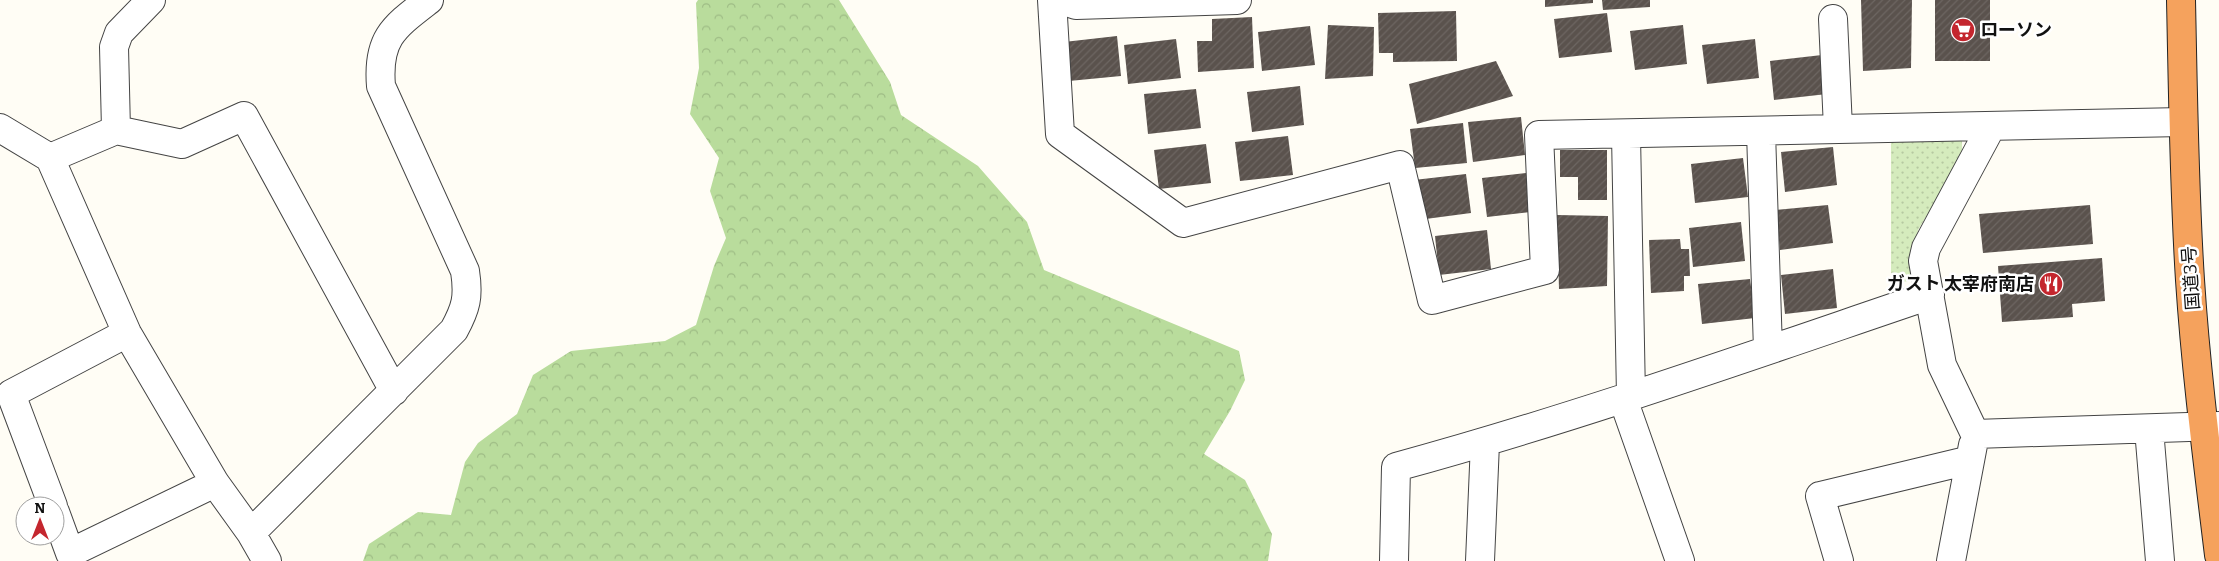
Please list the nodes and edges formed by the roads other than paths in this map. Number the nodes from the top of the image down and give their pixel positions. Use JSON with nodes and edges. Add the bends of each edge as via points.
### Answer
{"nodes":[{"id":1,"x":429,"y":0,"type":"edge"},
{"id":2,"x":1237,"y":0,"type":"edge"},
{"id":3,"x":2181,"y":0,"type":"edge"},
{"id":4,"x":147,"y":1,"type":"edge"},
{"id":5,"x":1067,"y":1,"type":"edge"},
{"id":6,"x":1833,"y":19,"type":"dead end"},
{"id":7,"x":2183,"y":122,"type":"junction"},
{"id":8,"x":1992,"y":127,"type":"junction"},
{"id":9,"x":0,"y":128,"type":"edge"},
{"id":10,"x":1838,"y":128,"type":"junction"},
{"id":11,"x":116,"y":130,"type":"junction"},
{"id":12,"x":1761,"y":132,"type":"junction"},
{"id":13,"x":1626,"y":135,"type":"junction"},
{"id":14,"x":50,"y":158,"type":"junction"},
{"id":15,"x":1930,"y":295,"type":"junction"},
{"id":16,"x":127,"y":333,"type":"junction"},
{"id":17,"x":1768,"y":350,"type":"junction"},
{"id":18,"x":394,"y":391,"type":"junction"},
{"id":19,"x":1627,"y":398,"type":"junction"},
{"id":20,"x":2211,"y":427,"type":"edge"},
{"id":21,"x":2150,"y":430,"type":"junction"},
{"id":22,"x":1975,"y":434,"type":"junction"},
{"id":23,"x":1485,"y":443,"type":"junction"},
{"id":24,"x":1970,"y":460,"type":"junction"},
{"id":25,"x":215,"y":483,"type":"junction"},
{"id":26,"x":49,"y":496,"type":"edge"},
{"id":27,"x":251,"y":533,"type":"junction"},
{"id":28,"x":65,"y":539,"type":"edge"},
{"id":29,"x":2219,"y":555,"type":"edge"},
{"id":30,"x":267,"y":561,"type":"edge"},
{"id":31,"x":1394,"y":561,"type":"edge"},
{"id":32,"x":1480,"y":561,"type":"edge"},
{"id":33,"x":1680,"y":561,"type":"edge"},
{"id":34,"x":1839,"y":561,"type":"edge"},
{"id":35,"x":1951,"y":561,"type":"edge"},
{"id":36,"x":2160,"y":561,"type":"edge"}],
"edges":[{"from":1,"to":18,"type":"street","via":[[395,26],[391,33],[379,65],[381,86],[464,271],[468,292],[454,330]]},
{"from":2,"to":5,"type":"street"},
{"from":3,"to":7,"type":"highway","name":"国道3号"},
{"from":4,"to":11,"type":"street","via":[[120,33],[114,47]]},
{"from":5,"to":13,"type":"street","via":[[1060,134],[1183,223],[1400,165],[1432,300],[1545,270],[1539,135]]},
{"from":6,"to":10,"type":"street"},
{"from":7,"to":8,"type":"street"},
{"from":7,"to":20,"type":"highway","name":"国道3号","via":[[2190,281]]},
{"from":8,"to":10,"type":"street"},
{"from":8,"to":15,"type":"street","via":[[1926,248],[1923,260]]},
{"from":9,"to":14,"type":"street"},
{"from":10,"to":12,"type":"street"},
{"from":11,"to":14,"type":"street"},
{"from":11,"to":18,"type":"street","via":[[182,144],[244,116]]},
{"from":12,"to":13,"type":"street"},
{"from":12,"to":17,"type":"street"},
{"from":13,"to":19,"type":"street"},
{"from":14,"to":16,"type":"street"},
{"from":15,"to":17,"type":"street"},
{"from":15,"to":22,"type":"street","via":[[1942,365]]},
{"from":16,"to":25,"type":"street"},
{"from":16,"to":26,"type":"street","via":[[10,394]]},
{"from":17,"to":19,"type":"street"},
{"from":18,"to":27,"type":"street"},
{"from":19,"to":23,"type":"street"},
{"from":19,"to":33,"type":"street"},
{"from":20,"to":21,"type":"street"},
{"from":20,"to":29,"type":"highway","name":"国道3号"},
{"from":21,"to":22,"type":"street"},
{"from":21,"to":36,"type":"street"},
{"from":22,"to":24,"type":"street"},
{"from":23,"to":31,"type":"street","via":[[1396,467]]},
{"from":23,"to":32,"type":"street"},
{"from":24,"to":34,"type":"street","via":[[1820,496]]},
{"from":24,"to":35,"type":"street"},
{"from":25,"to":27,"type":"street"},
{"from":25,"to":28,"type":"street","via":[[70,553]]},
{"from":27,"to":30,"type":"street"}]}
